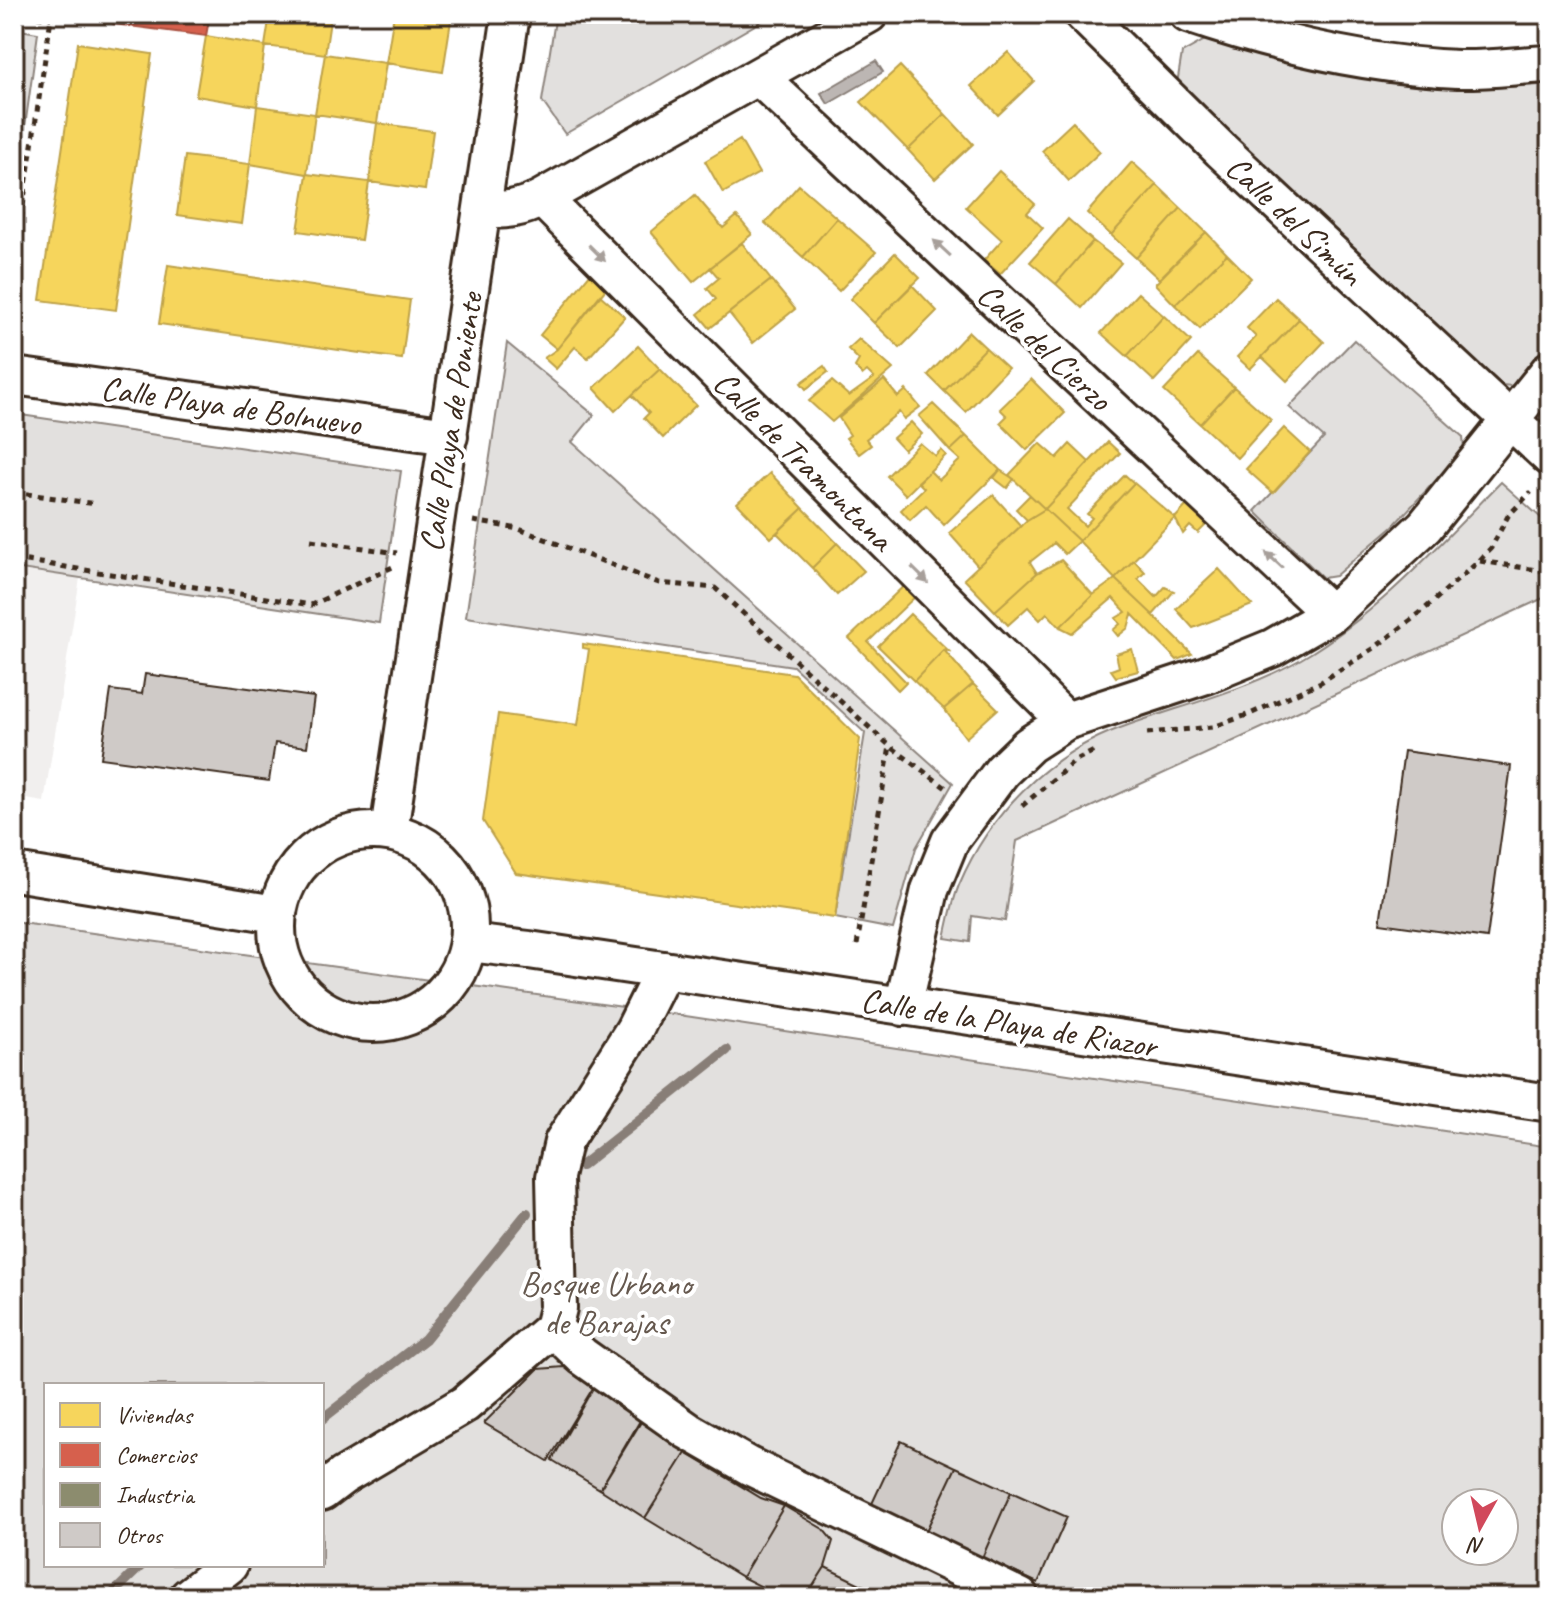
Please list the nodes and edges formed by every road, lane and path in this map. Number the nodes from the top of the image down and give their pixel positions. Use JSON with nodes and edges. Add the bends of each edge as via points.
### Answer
{"nodes":[{"id":1,"x":25,"y":14,"type":"edge"},
{"id":2,"x":58,"y":14,"type":"edge"},
{"id":3,"x":511,"y":14,"type":"edge"},
{"id":4,"x":869,"y":14,"type":"edge"},
{"id":5,"x":1083,"y":14,"type":"edge"},
{"id":6,"x":1188,"y":14,"type":"edge"},
{"id":7,"x":51,"y":18,"type":"junction"},
{"id":8,"x":1550,"y":64,"type":"edge"},
{"id":9,"x":759,"y":77,"type":"junction"},
{"id":10,"x":542,"y":198,"type":"junction"},
{"id":11,"x":482,"y":209,"type":"junction"},
{"id":12,"x":14,"y":266,"type":"edge"},
{"id":13,"x":1550,"y":370,"type":"edge"},
{"id":14,"x":14,"y":376,"type":"edge"},
{"id":15,"x":1511,"y":421,"type":"junction"},
{"id":16,"x":449,"y":436,"type":"junction"},
{"id":17,"x":1550,"y":457,"type":"edge"},
{"id":18,"x":14,"y":492,"type":"edge"},
{"id":19,"x":96,"y":504,"type":"dead end"},
{"id":20,"x":473,"y":521,"type":"dead end"},
{"id":21,"x":311,"y":540,"type":"dead end"},
{"id":22,"x":398,"y":553,"type":"dead end"},
{"id":23,"x":14,"y":559,"type":"edge"},
{"id":24,"x":1479,"y":561,"type":"dead end"},
{"id":25,"x":396,"y":565,"type":"dead end"},
{"id":26,"x":1550,"y":572,"type":"edge"},
{"id":27,"x":1331,"y":614,"type":"junction"},
{"id":28,"x":1066,"y":721,"type":"junction"},
{"id":29,"x":890,"y":746,"type":"junction"},
{"id":30,"x":950,"y":791,"type":"dead end"},
{"id":31,"x":389,"y":831,"type":"junction"},
{"id":32,"x":14,"y":872,"type":"edge"},
{"id":33,"x":276,"y":914,"type":"junction"},
{"id":34,"x":469,"y":943,"type":"junction"},
{"id":35,"x":857,"y":945,"type":"dead end"},
{"id":36,"x":664,"y":970,"type":"junction"},
{"id":37,"x":903,"y":1007,"type":"junction"},
{"id":38,"x":1550,"y":1103,"type":"edge"},
{"id":39,"x":553,"y":1328,"type":"junction"},
{"id":40,"x":324,"y":1490,"type":"edge"},
{"id":41,"x":226,"y":1567,"type":"edge"},
{"id":42,"x":188,"y":1597,"type":"edge"},
{"id":43,"x":1020,"y":1597,"type":"edge"}],
"edges":[{"from":1,"to":7,"type":"path"},
{"from":2,"to":7,"type":"path"},
{"from":3,"to":11,"type":"street","name":"Calle Playa de Poniente"},
{"from":4,"to":9,"type":"street"},
{"from":5,"to":15,"type":"street","name":"Calle del Simún"},
{"from":6,"to":8,"type":"street","via":[[1348,59],[1459,69]]},
{"from":7,"to":12,"type":"path"},
{"from":9,"to":10,"type":"street"},
{"from":27,"to":9,"type":"street","name":"Calle del Cierzo","one_way":true},
{"from":10,"to":11,"type":"street","via":[[522,208]]},
{"from":10,"to":28,"type":"street","name":"Calle de Tramontana","one_way":true},
{"from":11,"to":16,"type":"street","name":"Calle Playa de Poniente"},
{"from":13,"to":15,"type":"street"},
{"from":14,"to":16,"type":"street","name":"Calle Playa de Bolnuevo"},
{"from":15,"to":17,"type":"street","name":"Calle del Simún"},
{"from":15,"to":27,"type":"street","via":[[1425,526]]},
{"from":16,"to":31,"type":"street","name":"Calle Playa de Poniente"},
{"from":18,"to":19,"type":"path"},
{"from":20,"to":29,"type":"path","via":[[519,529],[659,583],[715,588]]},
{"from":21,"to":22,"type":"path"},
{"from":23,"to":25,"type":"path","via":[[311,605]]},
{"from":24,"to":26,"type":"path"},
{"from":27,"to":28,"type":"street","via":[[1206,675]]},
{"from":28,"to":37,"type":"street","via":[[1002,771],[950,841],[930,890]]},
{"from":29,"to":30,"type":"path"},
{"from":29,"to":35,"type":"path"},
{"from":31,"to":33,"type":"street","via":[[350,832],[315,849],[289,878]]},
{"from":31,"to":34,"type":"street","via":[[413,838],[452,871],[464,893]]},
{"from":32,"to":33,"type":"street"},
{"from":33,"to":34,"type":"street","via":[[278,947],[290,978],[313,1003],[342,1018],[375,1023],[408,1017],[436,1000],[457,974]]},
{"from":34,"to":36,"type":"street","name":"Calle de la Playa de Riazor"},
{"from":36,"to":37,"type":"street","name":"Calle de la Playa de Riazor"},
{"from":36,"to":39,"type":"street","via":[[634,1030],[563,1142],[555,1177],[558,1308]]},
{"from":37,"to":38,"type":"street","name":"Calle de la Playa de Riazor"},
{"from":39,"to":40,"type":"street","via":[[465,1404]]},
{"from":39,"to":43,"type":"street","via":[[582,1356],[688,1431]]},
{"from":41,"to":42,"type":"street"}]}
